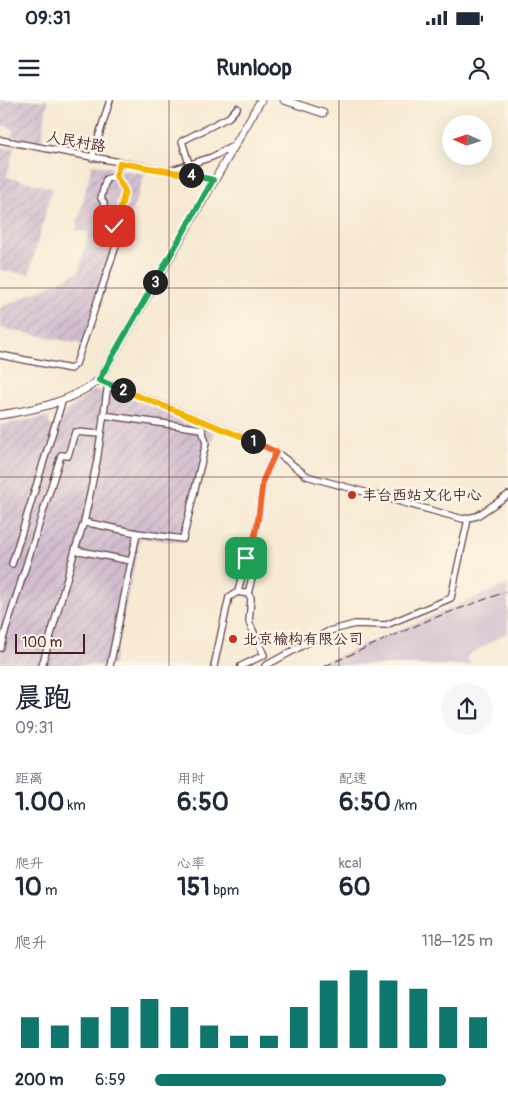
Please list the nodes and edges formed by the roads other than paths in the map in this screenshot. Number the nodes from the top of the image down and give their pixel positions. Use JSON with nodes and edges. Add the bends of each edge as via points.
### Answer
{"nodes":[{"id":1,"x":110,"y":100,"type":"edge"},
{"id":2,"x":261,"y":100,"type":"edge"},
{"id":3,"x":284,"y":100,"type":"edge"},
{"id":4,"x":237,"y":108,"type":"dead end"},
{"id":5,"x":323,"y":113,"type":"dead end"},
{"id":6,"x":0,"y":140,"type":"edge"},
{"id":7,"x":233,"y":146,"type":"junction"},
{"id":8,"x":92,"y":158,"type":"junction"},
{"id":9,"x":120,"y":163,"type":"junction"},
{"id":10,"x":190,"y":164,"type":"junction"},
{"id":11,"x":169,"y":171,"type":"junction"},
{"id":12,"x":116,"y":176,"type":"junction"},
{"id":13,"x":213,"y":180,"type":"junction"},
{"id":14,"x":114,"y":226,"type":"junction"},
{"id":15,"x":0,"y":355,"type":"edge"},
{"id":16,"x":99,"y":380,"type":"junction"},
{"id":17,"x":108,"y":384,"type":"junction"},
{"id":18,"x":62,"y":402,"type":"junction"},
{"id":19,"x":103,"y":414,"type":"junction"},
{"id":20,"x":0,"y":415,"type":"edge"},
{"id":21,"x":100,"y":434,"type":"junction"},
{"id":22,"x":276,"y":452,"type":"junction"},
{"id":23,"x":508,"y":496,"type":"edge"},
{"id":24,"x":468,"y":519,"type":"junction"},
{"id":25,"x":84,"y":522,"type":"junction"},
{"id":26,"x":137,"y":533,"type":"junction"},
{"id":27,"x":75,"y":550,"type":"junction"},
{"id":28,"x":250,"y":558,"type":"junction"},
{"id":29,"x":131,"y":561,"type":"junction"},
{"id":30,"x":12,"y":564,"type":"dead end"},
{"id":31,"x":238,"y":592,"type":"junction"},
{"id":32,"x":248,"y":594,"type":"junction"},
{"id":33,"x":0,"y":648,"type":"edge"},
{"id":34,"x":42,"y":666,"type":"edge"},
{"id":35,"x":110,"y":666,"type":"edge"},
{"id":36,"x":214,"y":666,"type":"edge"},
{"id":37,"x":241,"y":666,"type":"edge"},
{"id":38,"x":265,"y":666,"type":"edge"}],
"edges":[{"from":1,"to":8,"type":"street"},
{"from":2,"to":7,"type":"street"},
{"from":3,"to":5,"type":"street"},
{"from":4,"to":10,"type":"street","via":[[229,117],[182,141]]},
{"from":6,"to":8,"type":"street","name":"人民村路"},
{"from":7,"to":10,"type":"street","name":"人民村路"},
{"from":7,"to":13,"type":"street"},
{"from":8,"to":9,"type":"street","name":"人民村路"},
{"from":9,"to":11,"type":"street","name":"人民村路"},
{"from":9,"to":12,"type":"street"},
{"from":10,"to":11,"type":"street","name":"人民村路"},
{"from":11,"to":13,"type":"street"},
{"from":12,"to":14,"type":"street","via":[[125,191]]},
{"from":12,"to":14,"type":"street","via":[[106,178],[101,198],[104,204],[102,218]]},
{"from":13,"to":16,"type":"street"},
{"from":14,"to":15,"type":"street","via":[[120,234],[76,364],[71,369],[60,368]]},
{"from":16,"to":17,"type":"street"},
{"from":16,"to":18,"type":"street"},
{"from":17,"to":19,"type":"street"},
{"from":17,"to":22,"type":"street"},
{"from":18,"to":20,"type":"street"},
{"from":18,"to":30,"type":"street"},
{"from":19,"to":21,"type":"street"},
{"from":19,"to":26,"type":"street","via":[[202,429],[206,444],[183,539]]},
{"from":21,"to":25,"type":"street"},
{"from":21,"to":33,"type":"street","via":[[75,432],[68,456],[61,455]]},
{"from":22,"to":24,"type":"street","via":[[312,478]]},
{"from":22,"to":28,"type":"street","via":[[263,480]]},
{"from":23,"to":24,"type":"street"},
{"from":24,"to":38,"type":"street","via":[[451,598],[386,625],[355,624],[329,631]]},
{"from":25,"to":26,"type":"street"},
{"from":25,"to":27,"type":"street"},
{"from":26,"to":29,"type":"street"},
{"from":27,"to":29,"type":"street"},
{"from":27,"to":34,"type":"street"},
{"from":28,"to":31,"type":"street","via":[[246,558]]},
{"from":28,"to":32,"type":"street","via":[[256,560]]},
{"from":29,"to":35,"type":"street"},
{"from":31,"to":32,"type":"street"},
{"from":31,"to":36,"type":"street","via":[[228,597]]},
{"from":32,"to":37,"type":"street","via":[[251,598],[249,622],[264,655]]}]}
